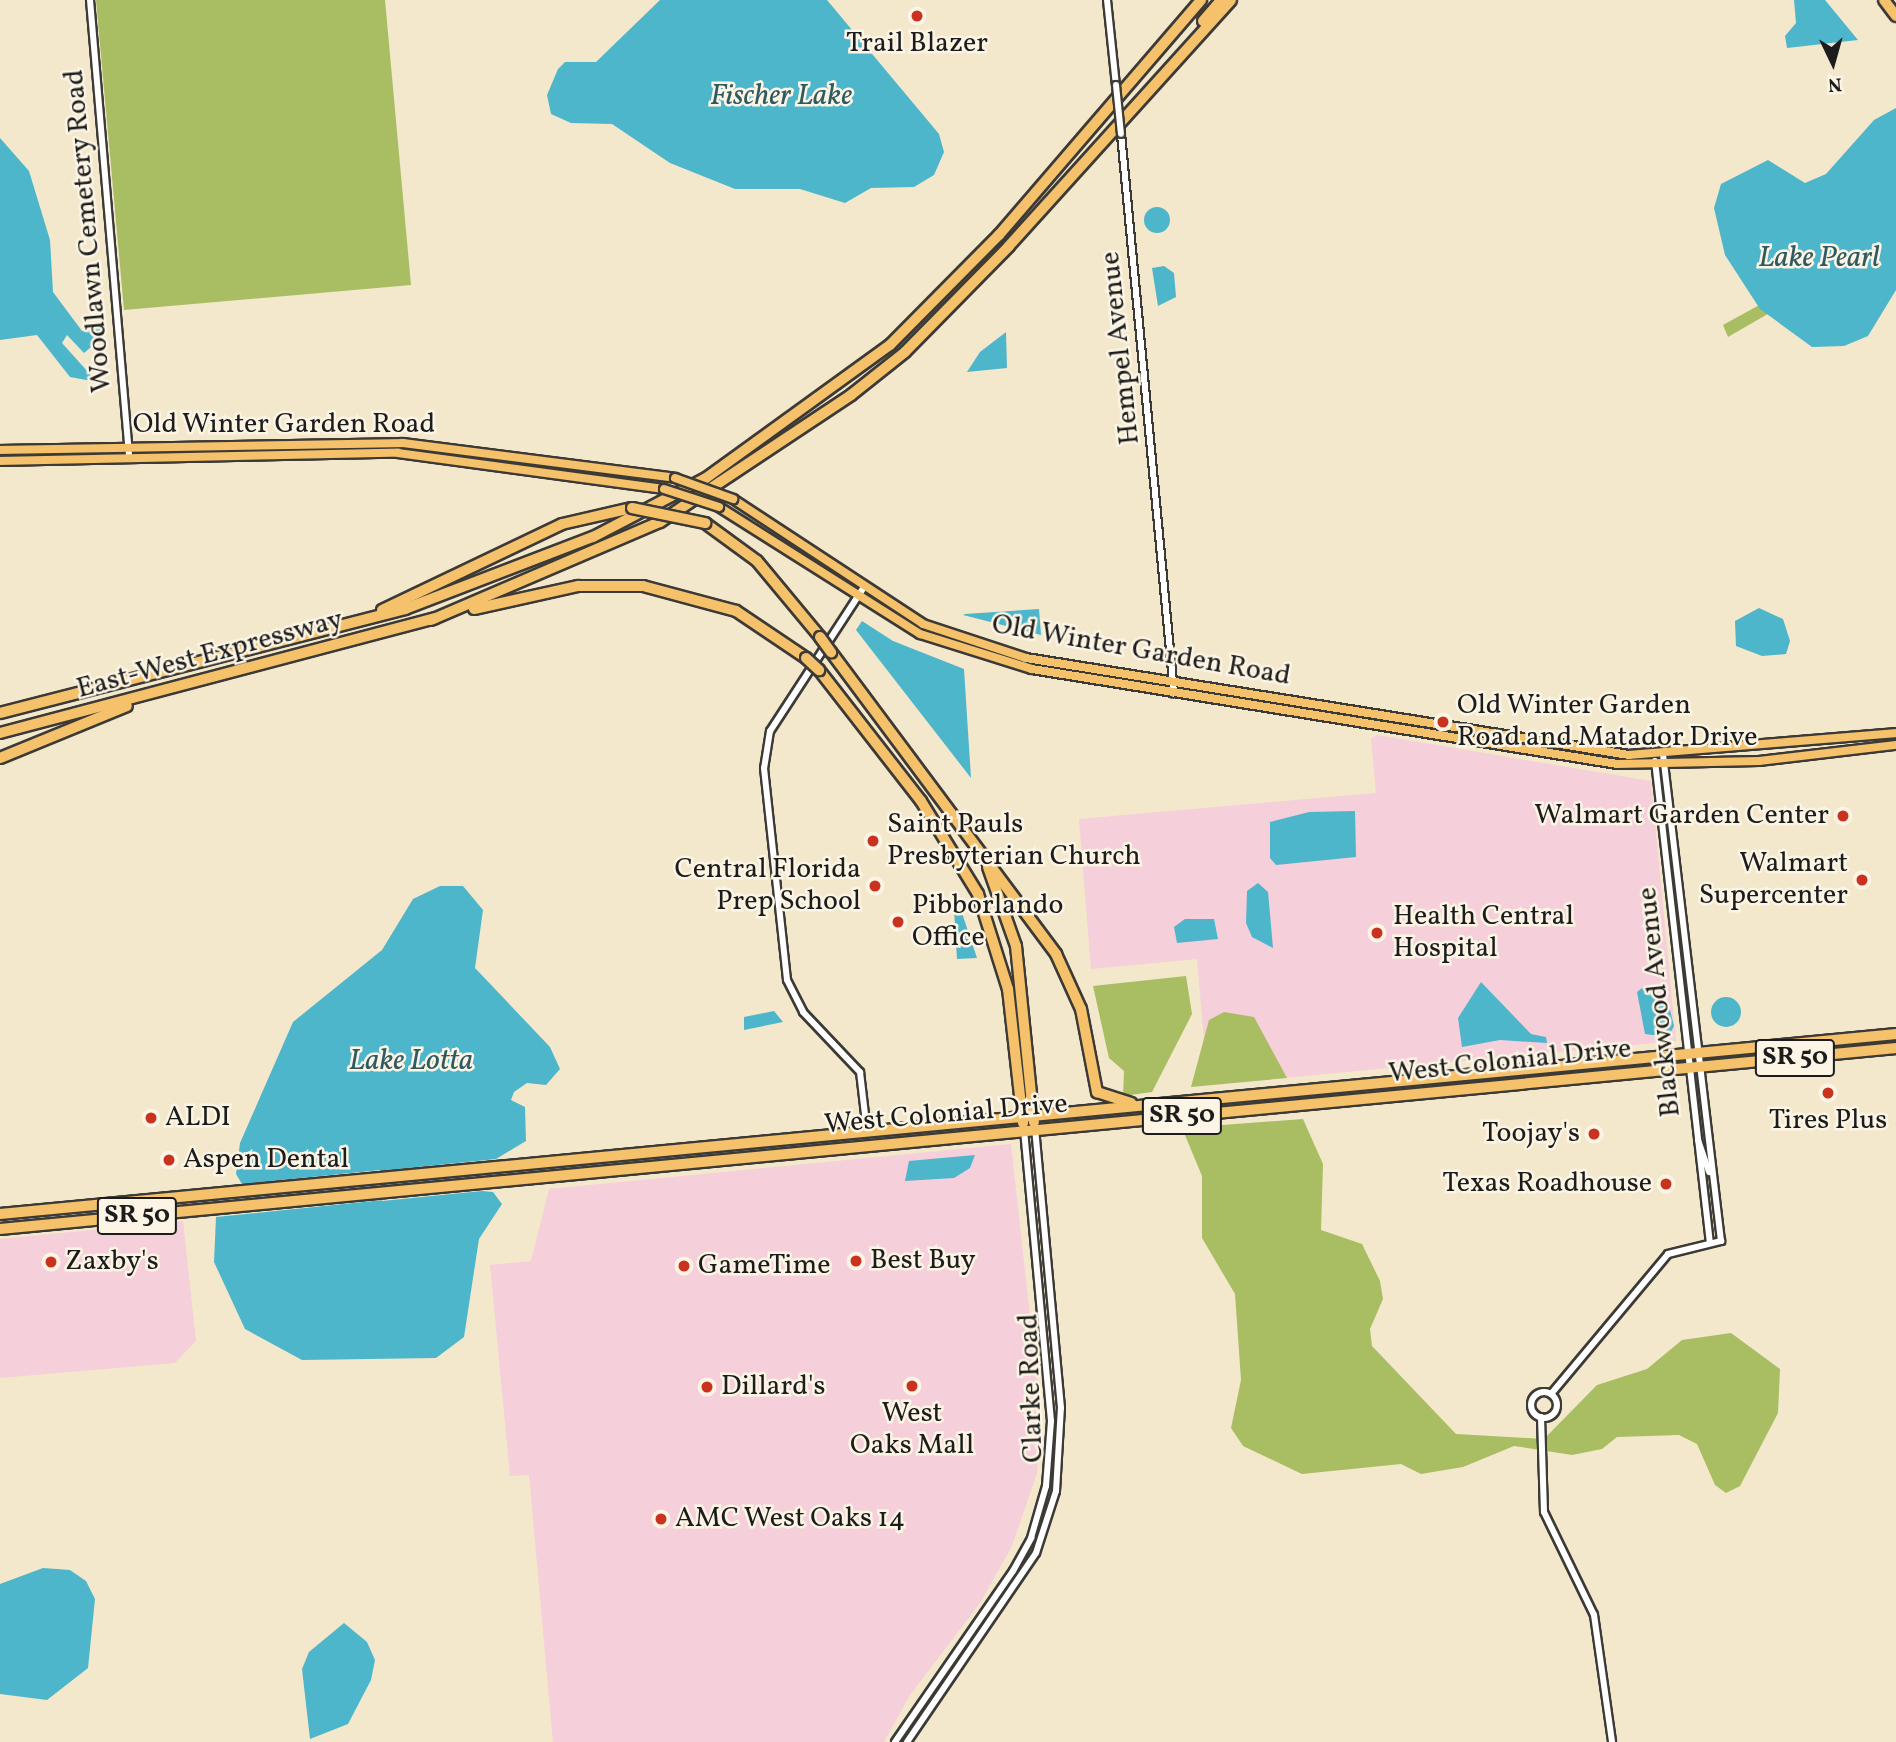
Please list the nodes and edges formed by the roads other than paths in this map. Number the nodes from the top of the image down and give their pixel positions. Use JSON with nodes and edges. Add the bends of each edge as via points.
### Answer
{"nodes":[{"id":1,"x":90,"y":0,"type":"edge"},
{"id":2,"x":1107,"y":0,"type":"edge"},
{"id":3,"x":1201,"y":0,"type":"edge"},
{"id":4,"x":1220,"y":0,"type":"edge"},
{"id":5,"x":1231,"y":0,"type":"edge"},
{"id":6,"x":1884,"y":0,"type":"edge"},
{"id":7,"x":1896,"y":16,"type":"edge"},
{"id":8,"x":1158,"y":79,"type":"junction"},
{"id":9,"x":128,"y":447,"type":"junction"},
{"id":10,"x":0,"y":450,"type":"edge"},
{"id":11,"x":129,"y":458,"type":"junction"},
{"id":12,"x":0,"y":461,"type":"edge"},
{"id":13,"x":864,"y":587,"type":"junction"},
{"id":14,"x":858,"y":596,"type":"junction"},
{"id":15,"x":430,"y":620,"type":"junction"},
{"id":16,"x":329,"y":629,"type":"junction"},
{"id":17,"x":1174,"y":682,"type":"junction"},
{"id":18,"x":163,"y":691,"type":"junction"},
{"id":19,"x":1174,"y":693,"type":"junction"},
{"id":20,"x":0,"y":713,"type":"edge"},
{"id":21,"x":0,"y":733,"type":"edge"},
{"id":22,"x":1896,"y":733,"type":"edge"},
{"id":23,"x":1859,"y":737,"type":"junction"},
{"id":24,"x":1896,"y":745,"type":"edge"},
{"id":25,"x":1861,"y":750,"type":"junction"},
{"id":26,"x":1659,"y":756,"type":"junction"},
{"id":27,"x":0,"y":758,"type":"edge"},
{"id":28,"x":1660,"y":766,"type":"junction"},
{"id":29,"x":976,"y":845,"type":"junction"},
{"id":30,"x":1896,"y":1034,"type":"edge"},
{"id":31,"x":1896,"y":1048,"type":"edge"},
{"id":32,"x":1692,"y":1055,"type":"junction"},
{"id":33,"x":1694,"y":1067,"type":"junction"},
{"id":34,"x":1163,"y":1104,"type":"junction"},
{"id":35,"x":1028,"y":1117,"type":"junction"},
{"id":36,"x":1035,"y":1129,"type":"junction"},
{"id":37,"x":889,"y":1130,"type":"junction"},
{"id":38,"x":1024,"y":1131,"type":"junction"},
{"id":39,"x":867,"y":1132,"type":"junction"},
{"id":40,"x":1696,"y":1139,"type":"junction"},
{"id":41,"x":870,"y":1144,"type":"junction"},
{"id":42,"x":850,"y":1146,"type":"junction"},
{"id":43,"x":1711,"y":1176,"type":"junction"},
{"id":44,"x":211,"y":1194,"type":"junction"},
{"id":45,"x":61,"y":1209,"type":"junction"},
{"id":46,"x":213,"y":1209,"type":"junction"},
{"id":47,"x":0,"y":1214,"type":"edge"},
{"id":48,"x":27,"y":1227,"type":"junction"},
{"id":49,"x":0,"y":1229,"type":"edge"},
{"id":50,"x":1710,"y":1243,"type":"junction"},
{"id":51,"x":1551,"y":1394,"type":"junction"},
{"id":52,"x":1541,"y":1417,"type":"junction"},
{"id":53,"x":895,"y":1742,"type":"edge"},
{"id":54,"x":906,"y":1742,"type":"edge"},
{"id":55,"x":1612,"y":1742,"type":"edge"}],
"edges":[{"from":1,"to":9,"type":"street","name":"Woodlawn Cemetery Road"},
{"from":2,"to":17,"type":"street","name":"Hempel Avenue","bridge":true},
{"from":3,"to":16,"type":"highway","via":[[965,271],[819,402],[706,478],[593,537],[417,605]]},
{"from":4,"to":8,"type":"highway"},
{"from":5,"to":8,"type":"highway"},
{"from":6,"to":7,"type":"highway"},
{"from":8,"to":15,"type":"highway","via":[[930,327],[800,433],[610,548]]},
{"from":9,"to":10,"type":"main road","name":"Old Winter Garden Road"},
{"from":9,"to":11,"type":"street","name":"Woodlawn Cemetery Road"},
{"from":9,"to":13,"type":"main road","name":"Old Winter Garden Road","bridge":true,"via":[[403,443],[675,478],[733,499]]},
{"from":11,"to":12,"type":"main road","name":"Old Winter Garden Road"},
{"from":11,"to":14,"type":"main road","name":"Old Winter Garden Road","bridge":true,"via":[[398,453],[664,489],[719,507]]},
{"from":13,"to":14,"type":"street"},
{"from":13,"to":17,"type":"main road","name":"Old Winter Garden Road","via":[[923,624],[991,650]]},
{"from":14,"to":19,"type":"main road","name":"Old Winter Garden Road","via":[[920,634],[989,660]]},
{"from":14,"to":39,"type":"street","via":[[771,731],[764,768],[786,981],[803,1012],[860,1072]]},
{"from":15,"to":18,"type":"highway","name":"East-West Expressway"},
{"from":15,"to":35,"type":"highway","bridge":true,"via":[[578,586],[643,586],[736,611],[806,658],[921,801],[978,894],[1008,989]]},
{"from":16,"to":20,"type":"highway","name":"East-West Expressway"},
{"from":16,"to":29,"type":"highway","bridge":true,"via":[[403,601],[562,524],[632,508],[705,523],[757,561]]},
{"from":17,"to":19,"type":"street","name":"Hempel Avenue"},
{"from":17,"to":26,"type":"main road","name":"Old Winter Garden Road"},
{"from":18,"to":21,"type":"highway","name":"East-West Expressway"},
{"from":18,"to":27,"type":"highway"},
{"from":19,"to":28,"type":"main road","name":"Old Winter Garden Road","via":[[1584,761]]},
{"from":22,"to":23,"type":"main road","name":"Old Winter Garden Road"},
{"from":23,"to":25,"type":"main road"},
{"from":23,"to":26,"type":"main road","name":"Old Winter Garden Road"},
{"from":24,"to":25,"type":"main road","name":"Old Winter Garden Road"},
{"from":25,"to":28,"type":"main road","name":"Old Winter Garden Road"},
{"from":26,"to":28,"type":"street","name":"Blackwood Avenue"},
{"from":28,"to":32,"type":"street","name":"Blackwood Avenue"},
{"from":28,"to":32,"type":"street","name":"Blackwood Avenue"},
{"from":29,"to":34,"type":"highway","via":[[1069,978],[1097,1092],[1112,1101]]},
{"from":29,"to":35,"type":"highway","via":[[1015,939]]},
{"from":30,"to":32,"type":"highway","name":"West Colonial Drive","number":"SR 50"},
{"from":31,"to":33,"type":"highway","name":"West Colonial Drive","number":"SR 50"},
{"from":32,"to":33,"type":"street","name":"Blackwood Avenue"},
{"from":32,"to":33,"type":"street","name":"Blackwood Avenue"},
{"from":32,"to":34,"type":"highway","name":"West Colonial Drive","number":"SR 50"},
{"from":33,"to":36,"type":"highway","name":"West Colonial Drive","number":"SR 50"},
{"from":33,"to":40,"type":"street","name":"Blackwood Avenue"},
{"from":33,"to":43,"type":"street","name":"Blackwood Avenue"},
{"from":34,"to":35,"type":"highway","name":"West Colonial Drive","number":"SR 50"},
{"from":35,"to":36,"type":"highway","name":"Clarke Road"},
{"from":35,"to":37,"type":"highway","name":"West Colonial Drive","number":"SR 50"},
{"from":35,"to":38,"type":"highway","name":"Clarke Road"},
{"from":36,"to":38,"type":"highway","name":"West Colonial Drive","number":"SR 50"},
{"from":36,"to":54,"type":"street","name":"Clarke Road","via":[[1062,1423],[1056,1491],[1036,1553]]},
{"from":37,"to":39,"type":"highway","name":"West Colonial Drive","number":"SR 50"},
{"from":37,"to":41,"type":"highway"},
{"from":38,"to":41,"type":"highway","name":"West Colonial Drive","number":"SR 50"},
{"from":38,"to":53,"type":"street","name":"Clarke Road","via":[[1051,1421],[1046,1486],[1019,1559]]},
{"from":39,"to":42,"type":"highway"},
{"from":39,"to":44,"type":"highway","name":"West Colonial Drive","number":"SR 50"},
{"from":40,"to":43,"type":"street"},
{"from":40,"to":50,"type":"street","name":"Blackwood Avenue"},
{"from":41,"to":42,"type":"highway","name":"West Colonial Drive","number":"SR 50"},
{"from":42,"to":46,"type":"highway","name":"West Colonial Drive","number":"SR 50"},
{"from":43,"to":50,"type":"street","name":"Blackwood Avenue","via":[[1720,1241]]},
{"from":44,"to":45,"type":"highway","name":"West Colonial Drive","number":"SR 50"},
{"from":44,"to":46,"type":"highway"},
{"from":45,"to":47,"type":"highway","name":"West Colonial Drive","number":"SR 50"},
{"from":45,"to":48,"type":"highway"},
{"from":46,"to":48,"type":"highway","name":"West Colonial Drive","number":"SR 50"},
{"from":48,"to":49,"type":"highway","name":"West Colonial Drive","number":"SR 50"},
{"from":50,"to":51,"type":"street","via":[[1668,1254]]},
{"from":51,"to":52,"type":"street","via":[[1557,1408]]},
{"from":51,"to":52,"type":"street","via":[[1533,1399]]},
{"from":52,"to":55,"type":"street","via":[[1544,1511],[1594,1615]]}]}
